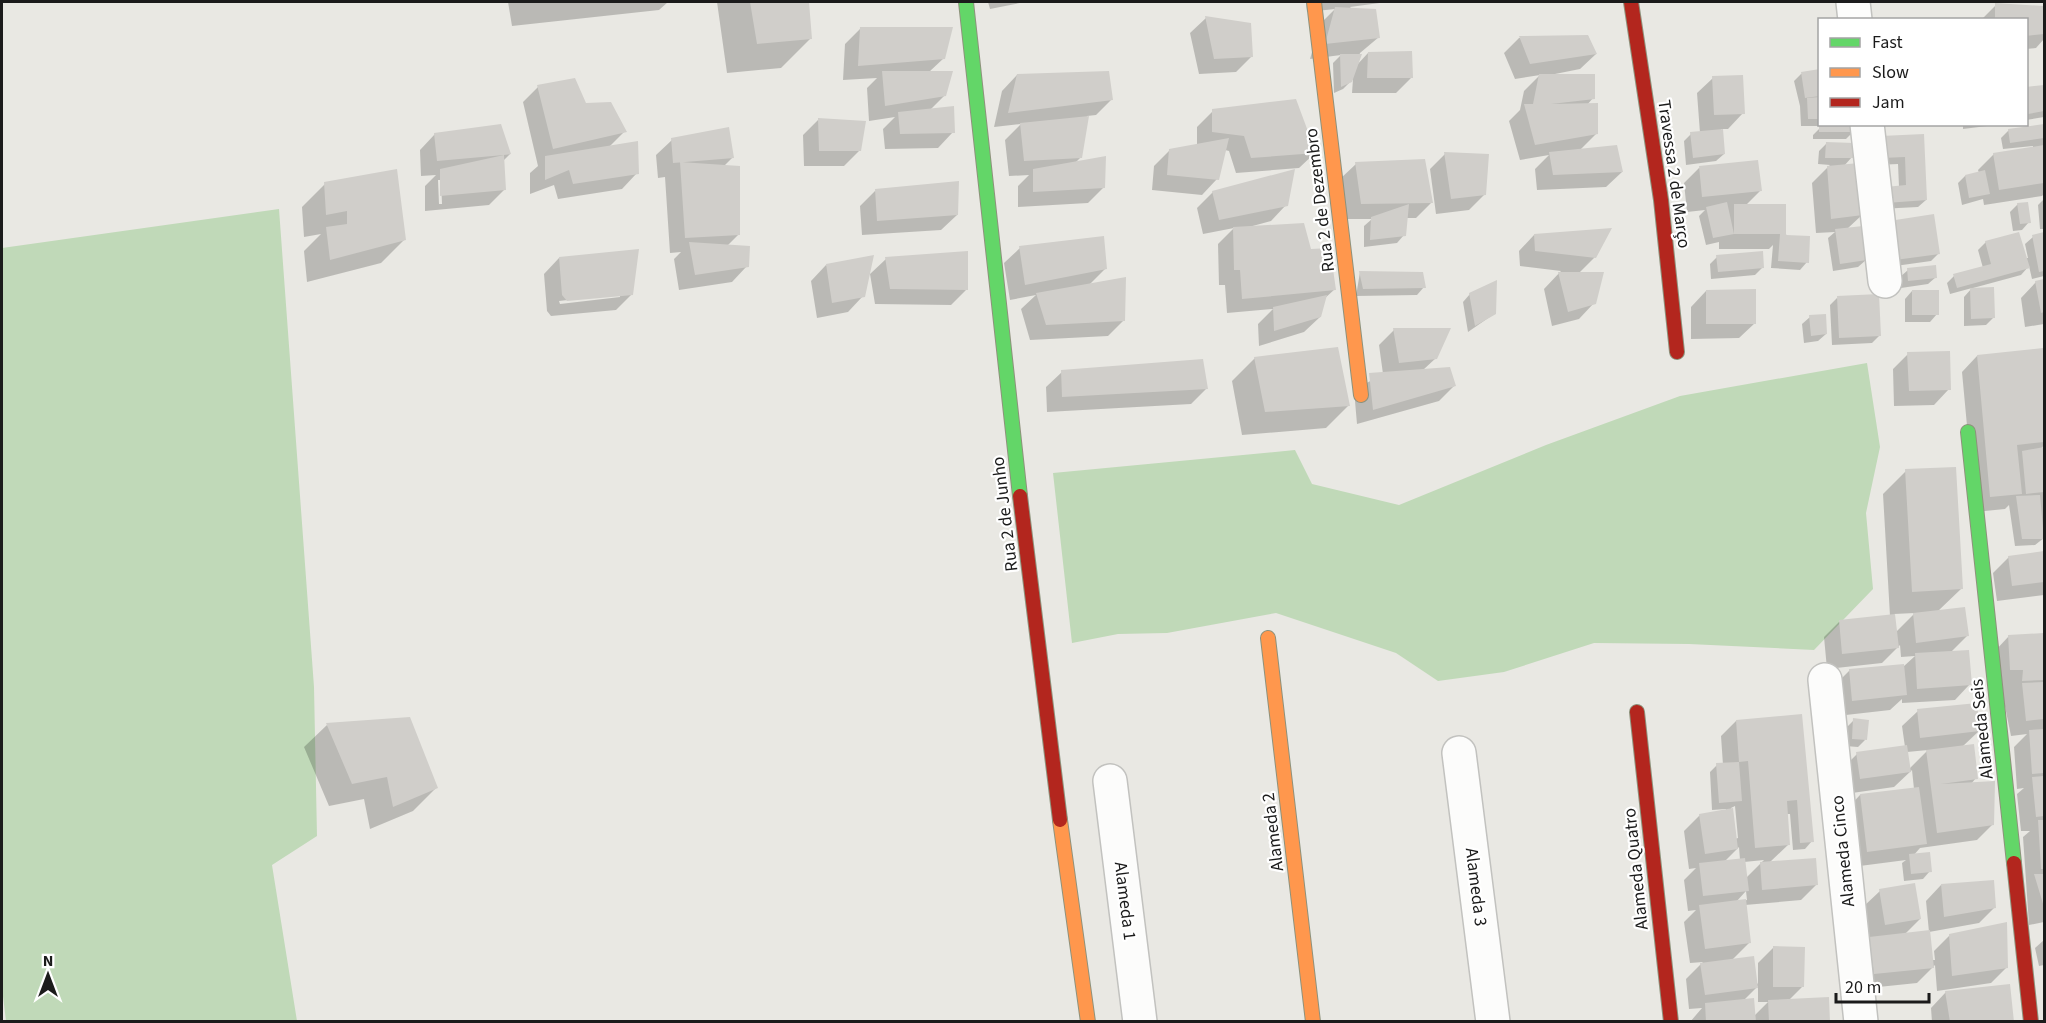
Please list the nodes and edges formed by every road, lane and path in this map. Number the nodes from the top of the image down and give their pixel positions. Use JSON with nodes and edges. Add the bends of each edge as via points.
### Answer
{"nodes":[{"id":1,"x":966,"y":2,"type":"edge"},
{"id":2,"x":1314,"y":2,"type":"edge"},
{"id":3,"x":1630,"y":2,"type":"edge"},
{"id":4,"x":1853,"y":2,"type":"edge"},
{"id":5,"x":1855,"y":18,"type":"edge"},
{"id":6,"x":1867,"y":126,"type":"edge"},
{"id":7,"x":1885,"y":281,"type":"dead end"},
{"id":8,"x":1677,"y":352,"type":"dead end"},
{"id":9,"x":1361,"y":395,"type":"dead end"},
{"id":10,"x":1968,"y":432,"type":"dead end"},
{"id":11,"x":1269,"y":638,"type":"dead end"},
{"id":12,"x":1825,"y":680,"type":"dead end"},
{"id":13,"x":1637,"y":712,"type":"dead end"},
{"id":14,"x":1460,"y":753,"type":"dead end"},
{"id":15,"x":1110,"y":781,"type":"dead end"},
{"id":16,"x":1088,"y":1022,"type":"edge"},
{"id":17,"x":1140,"y":1022,"type":"edge"},
{"id":18,"x":1313,"y":1022,"type":"edge"},
{"id":19,"x":1493,"y":1022,"type":"edge"},
{"id":20,"x":1671,"y":1022,"type":"edge"},
{"id":21,"x":1861,"y":1022,"type":"edge"},
{"id":22,"x":2031,"y":1022,"type":"edge"}],
"edges":[{"from":1,"to":16,"type":"street","name":"Rua 2 de Junho","via":[[1000,326],[1066,872]]},
{"from":2,"to":9,"type":"street","name":"Rua 2 de Dezembro"},
{"from":3,"to":8,"type":"street","name":"Travessa 2 de Março","via":[[1661,201]]},
{"from":4,"to":5,"type":"street"},
{"from":6,"to":7,"type":"street"},
{"from":10,"to":22,"type":"street","name":"Alameda Seis"},
{"from":11,"to":18,"type":"street","name":"Alameda 2"},
{"from":12,"to":21,"type":"street","name":"Alameda Cinco"},
{"from":13,"to":20,"type":"street","name":"Alameda Quatro"},
{"from":14,"to":19,"type":"street","name":"Alameda 3"},
{"from":15,"to":17,"type":"street","name":"Alameda 1"}]}
